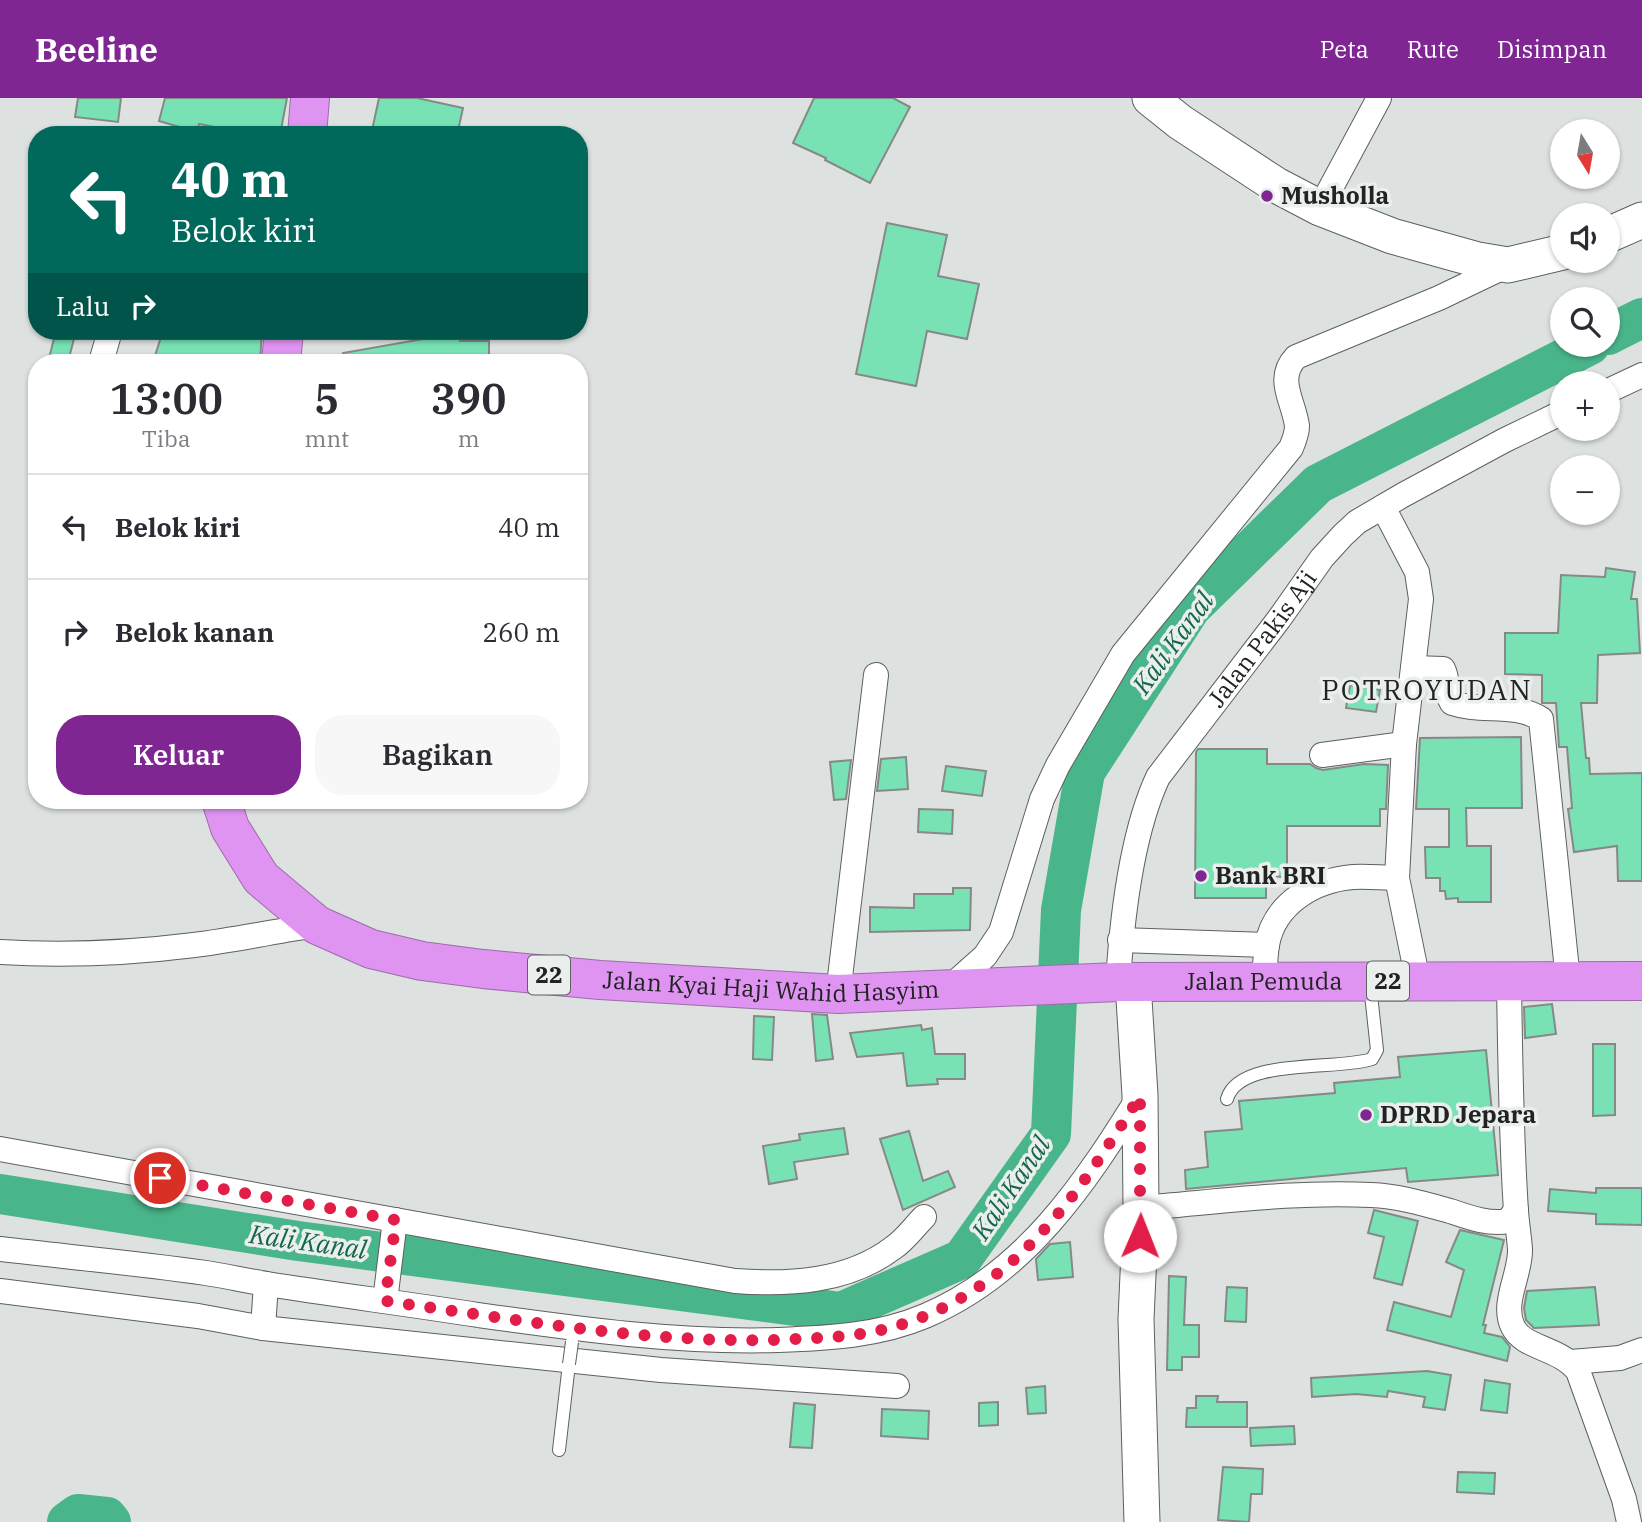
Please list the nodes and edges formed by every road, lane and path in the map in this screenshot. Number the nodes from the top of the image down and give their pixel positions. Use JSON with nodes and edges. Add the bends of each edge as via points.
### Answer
{"nodes":[{"id":1,"x":310,"y":98,"type":"edge"},
{"id":2,"x":1150,"y":98,"type":"edge"},
{"id":3,"x":1379,"y":98,"type":"edge"},
{"id":4,"x":308,"y":126,"type":"edge"},
{"id":5,"x":1320,"y":208,"type":"junction"},
{"id":6,"x":1642,"y":220,"type":"edge"},
{"id":7,"x":1620,"y":230,"type":"edge"},
{"id":8,"x":1550,"y":255,"type":"edge"},
{"id":9,"x":1508,"y":265,"type":"junction"},
{"id":10,"x":1642,"y":374,"type":"edge"},
{"id":11,"x":1620,"y":385,"type":"edge"},
{"id":12,"x":1550,"y":418,"type":"edge"},
{"id":13,"x":1383,"y":507,"type":"junction"},
{"id":14,"x":1413,"y":668,"type":"junction"},
{"id":15,"x":876,"y":675,"type":"dead end"},
{"id":16,"x":1404,"y":744,"type":"junction"},
{"id":17,"x":1322,"y":755,"type":"dead end"},
{"id":18,"x":224,"y":809,"type":"edge"},
{"id":19,"x":1396,"y":878,"type":"junction"},
{"id":20,"x":317,"y":925,"type":"junction"},
{"id":21,"x":1121,"y":940,"type":"junction"},
{"id":22,"x":1267,"y":945,"type":"junction"},
{"id":23,"x":0,"y":952,"type":"edge"},
{"id":24,"x":1509,"y":980,"type":"junction"},
{"id":25,"x":1568,"y":980,"type":"junction"},
{"id":26,"x":1418,"y":981,"type":"junction"},
{"id":27,"x":1642,"y":981,"type":"edge"},
{"id":28,"x":1370,"y":982,"type":"junction"},
{"id":29,"x":1116,"y":983,"type":"junction"},
{"id":30,"x":1264,"y":983,"type":"junction"},
{"id":31,"x":961,"y":987,"type":"junction"},
{"id":32,"x":838,"y":994,"type":"junction"},
{"id":33,"x":1140,"y":1096,"type":"junction"},
{"id":34,"x":1227,"y":1099,"type":"dead end"},
{"id":35,"x":0,"y":1149,"type":"edge"},
{"id":36,"x":1140,"y":1208,"type":"junction"},
{"id":37,"x":1516,"y":1210,"type":"junction"},
{"id":38,"x":924,"y":1217,"type":"dead end"},
{"id":39,"x":396,"y":1221,"type":"junction"},
{"id":40,"x":0,"y":1249,"type":"edge"},
{"id":41,"x":266,"y":1284,"type":"junction"},
{"id":42,"x":0,"y":1292,"type":"edge"},
{"id":43,"x":385,"y":1300,"type":"junction"},
{"id":44,"x":263,"y":1328,"type":"junction"},
{"id":45,"x":573,"y":1335,"type":"junction"},
{"id":46,"x":1642,"y":1350,"type":"edge"},
{"id":47,"x":1571,"y":1362,"type":"junction"},
{"id":48,"x":897,"y":1386,"type":"dead end"},
{"id":49,"x":559,"y":1450,"type":"dead end"},
{"id":50,"x":1142,"y":1522,"type":"edge"},
{"id":51,"x":1629,"y":1522,"type":"edge"}],
"edges":[{"from":1,"to":4,"type":"highway"},
{"from":2,"to":5,"type":"main road","via":[[1276,185]]},
{"from":3,"to":5,"type":"street"},
{"from":5,"to":9,"type":"main road","via":[[1392,236]]},
{"from":6,"to":7,"type":"main road"},
{"from":8,"to":9,"type":"main road"},
{"from":9,"to":31,"type":"street","via":[[1296,357],[1289,365],[1286,378],[1297,426],[1291,447],[1123,654],[1042,799],[1001,932]]},
{"from":10,"to":11,"type":"street"},
{"from":12,"to":13,"type":"street","name":"Jalan Pakis Aji"},
{"from":13,"to":14,"type":"street","via":[[1417,572],[1422,599]]},
{"from":13,"to":21,"type":"street","name":"Jalan Pakis Aji","via":[[1357,523],[1322,558],[1158,777],[1139,828]]},
{"from":14,"to":16,"type":"street"},
{"from":14,"to":25,"type":"street","via":[[1443,669],[1452,703],[1515,709],[1541,719]]},
{"from":15,"to":32,"type":"street"},
{"from":16,"to":17,"type":"street"},
{"from":16,"to":19,"type":"street"},
{"from":18,"to":20,"type":"highway","name":"Jalan Kyai Haji Wahid Hasyim","number":"22","via":[[229,828],[261,878]]},
{"from":19,"to":22,"type":"street","via":[[1352,877],[1304,891],[1277,917]]},
{"from":19,"to":26,"type":"street"},
{"from":20,"to":23,"type":"street","via":[[115,953]]},
{"from":20,"to":32,"type":"highway","name":"Jalan Kyai Haji Wahid Hasyim","number":"22","via":[[347,940],[422,961],[600,980]]},
{"from":21,"to":22,"type":"street"},
{"from":21,"to":29,"type":"street","name":"Jalan Pakis Aji"},
{"from":22,"to":30,"type":"street"},
{"from":24,"to":25,"type":"highway","name":"Jalan Pemuda","number":"22"},
{"from":24,"to":26,"type":"highway","name":"Jalan Pemuda","number":"22"},
{"from":24,"to":37,"type":"street"},
{"from":25,"to":27,"type":"highway","name":"Jalan Pemuda","number":"22"},
{"from":26,"to":28,"type":"highway","name":"Jalan Pemuda","number":"22"},
{"from":28,"to":30,"type":"highway","name":"Jalan Pemuda","number":"22"},
{"from":28,"to":34,"type":"lane","via":[[1377,1050],[1372,1059],[1258,1073],[1233,1085]]},
{"from":29,"to":30,"type":"highway","name":"Jalan Pemuda","number":"22"},
{"from":29,"to":31,"type":"highway","number":"22"},
{"from":29,"to":33,"type":"main road"},
{"from":31,"to":32,"type":"highway","name":"Jalan Kyai Haji Wahid Hasyim","number":"22"},
{"from":33,"to":36,"type":"main road"},
{"from":33,"to":45,"type":"street","via":[[1099,1160],[1027,1248],[976,1289],[924,1317],[831,1338],[744,1341]]},
{"from":35,"to":39,"type":"street"},
{"from":36,"to":37,"type":"street","via":[[1362,1195],[1501,1222],[1508,1221]]},
{"from":36,"to":50,"type":"main road","via":[[1136,1319]]},
{"from":37,"to":47,"type":"street","via":[[1520,1250],[1511,1292],[1511,1322],[1527,1342]]},
{"from":38,"to":39,"type":"street","via":[[896,1247],[875,1261],[828,1277],[769,1283],[735,1281]]},
{"from":39,"to":43,"type":"street"},
{"from":40,"to":41,"type":"street"},
{"from":41,"to":43,"type":"street"},
{"from":41,"to":44,"type":"street"},
{"from":42,"to":44,"type":"street"},
{"from":43,"to":45,"type":"street"},
{"from":44,"to":48,"type":"street","via":[[661,1370]]},
{"from":45,"to":49,"type":"lane","bridge":true},
{"from":46,"to":47,"type":"street","via":[[1620,1358]]},
{"from":47,"to":51,"type":"street","via":[[1589,1398]]}]}
